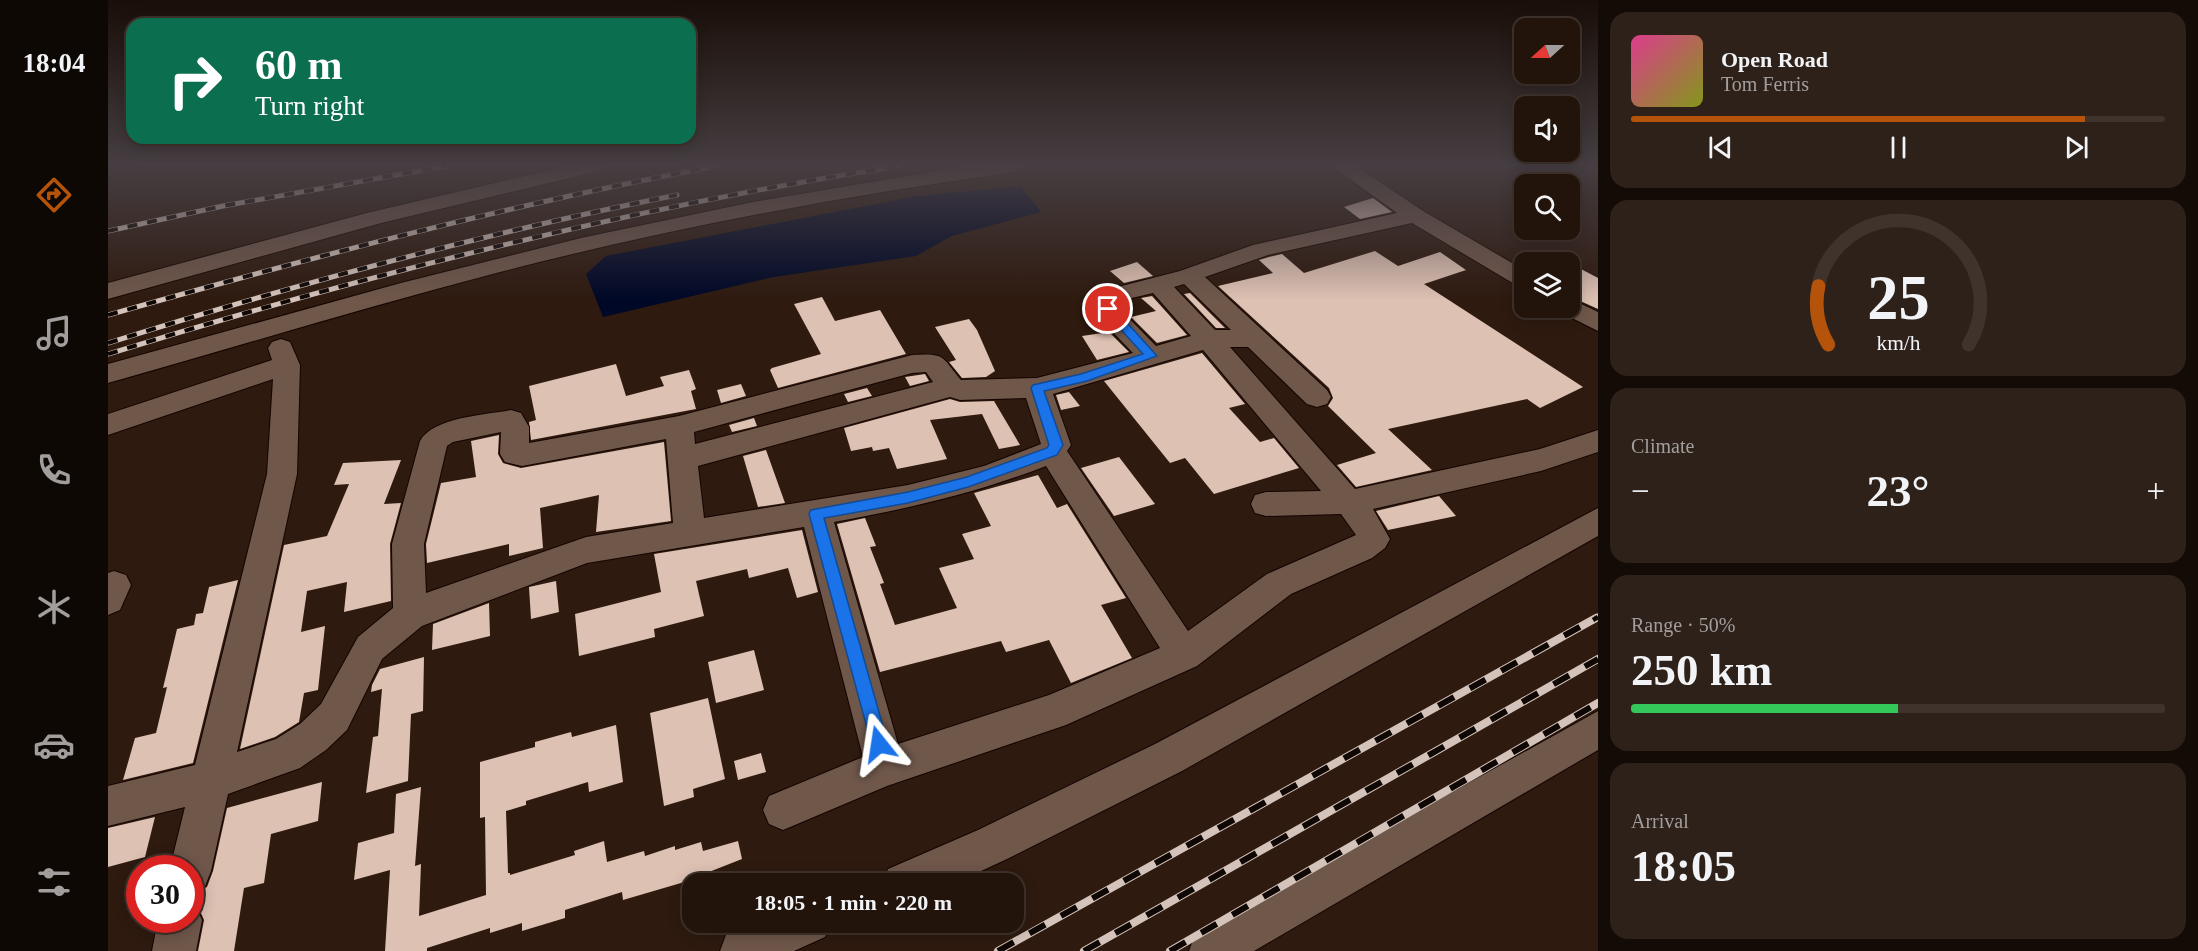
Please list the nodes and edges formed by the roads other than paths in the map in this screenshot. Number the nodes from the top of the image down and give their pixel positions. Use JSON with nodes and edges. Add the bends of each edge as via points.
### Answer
{"nodes":[{"id":1,"x":407,"y":210,"type":"edge"},
{"id":2,"x":735,"y":210,"type":"edge"},
{"id":3,"x":1407,"y":210,"type":"edge"},
{"id":4,"x":1415,"y":216,"type":"junction"},
{"id":5,"x":1514,"y":274,"type":"edge"},
{"id":6,"x":1190,"y":275,"type":"junction"},
{"id":7,"x":1159,"y":285,"type":"junction"},
{"id":8,"x":108,"y":291,"type":"edge"},
{"id":9,"x":1580,"y":312,"type":"edge"},
{"id":10,"x":1598,"y":323,"type":"edge"},
{"id":11,"x":272,"y":326,"type":"junction"},
{"id":12,"x":1254,"y":338,"type":"junction"},
{"id":13,"x":1208,"y":339,"type":"junction"},
{"id":14,"x":1151,"y":356,"type":"junction"},
{"id":15,"x":287,"y":365,"type":"junction"},
{"id":16,"x":108,"y":374,"type":"edge"},
{"id":17,"x":951,"y":387,"type":"junction"},
{"id":18,"x":1037,"y":388,"type":"junction"},
{"id":19,"x":1317,"y":397,"type":"dead end"},
{"id":20,"x":108,"y":425,"type":"edge"},
{"id":21,"x":679,"y":426,"type":"junction"},
{"id":22,"x":1598,"y":441,"type":"edge"},
{"id":23,"x":1052,"y":452,"type":"junction"},
{"id":24,"x":682,"y":459,"type":"junction"},
{"id":25,"x":1350,"y":502,"type":"junction"},
{"id":26,"x":1266,"y":504,"type":"dead end"},
{"id":27,"x":816,"y":514,"type":"junction"},
{"id":28,"x":1598,"y":521,"type":"edge"},
{"id":29,"x":690,"y":531,"type":"junction"},
{"id":30,"x":410,"y":615,"type":"junction"},
{"id":31,"x":1184,"y":655,"type":"junction"},
{"id":32,"x":1598,"y":729,"type":"edge"},
{"id":33,"x":885,"y":767,"type":"junction"},
{"id":34,"x":209,"y":780,"type":"junction"},
{"id":35,"x":108,"y":806,"type":"edge"},
{"id":36,"x":783,"y":810,"type":"dead end"},
{"id":37,"x":193,"y":855,"type":"edge"},
{"id":38,"x":929,"y":873,"type":"edge"},
{"id":39,"x":177,"y":933,"type":"edge"},
{"id":40,"x":784,"y":933,"type":"edge"},
{"id":41,"x":174,"y":951,"type":"edge"},
{"id":42,"x":742,"y":951,"type":"edge"},
{"id":43,"x":1211,"y":951,"type":"edge"}],
"edges":[{"from":1,"to":8,"type":"street"},
{"from":2,"to":11,"type":"street","via":[[593,242]]},
{"from":3,"to":4,"type":"street"},
{"from":4,"to":5,"type":"street"},
{"from":4,"to":6,"type":"street","via":[[1261,250]]},
{"from":6,"to":7,"type":"street"},
{"from":6,"to":12,"type":"street"},
{"from":7,"to":13,"type":"street"},
{"from":7,"to":14,"type":"street","via":[[1123,293],[1108,303],[1111,315]]},
{"from":9,"to":10,"type":"street"},
{"from":11,"to":15,"type":"street"},
{"from":11,"to":16,"type":"street"},
{"from":12,"to":13,"type":"street"},
{"from":12,"to":19,"type":"street"},
{"from":13,"to":14,"type":"street"},
{"from":13,"to":25,"type":"street"},
{"from":14,"to":18,"type":"street"},
{"from":15,"to":20,"type":"street"},
{"from":15,"to":34,"type":"street","via":[[282,474]]},
{"from":17,"to":18,"type":"street"},
{"from":17,"to":21,"type":"street","via":[[933,363],[912,364]]},
{"from":17,"to":24,"type":"street"},
{"from":18,"to":23,"type":"street","via":[[1056,445]]},
{"from":21,"to":24,"type":"street"},
{"from":21,"to":30,"type":"street","via":[[522,455],[514,454],[515,427],[511,420],[445,433],[434,441],[408,544]]},
{"from":22,"to":25,"type":"street","via":[[1541,460]]},
{"from":23,"to":27,"type":"street","via":[[966,482]]},
{"from":23,"to":31,"type":"street"},
{"from":24,"to":29,"type":"street"},
{"from":25,"to":26,"type":"street"},
{"from":25,"to":31,"type":"street","via":[[1374,539],[1361,549],[1279,584]]},
{"from":27,"to":29,"type":"street"},
{"from":27,"to":33,"type":"street"},
{"from":28,"to":38,"type":"street","via":[[1170,756]]},
{"from":29,"to":30,"type":"street","via":[[586,550]]},
{"from":30,"to":34,"type":"street","via":[[370,648],[334,717],[313,737],[286,755]]},
{"from":31,"to":33,"type":"street","via":[[1053,712]]},
{"from":32,"to":43,"type":"street"},
{"from":33,"to":36,"type":"street"},
{"from":34,"to":35,"type":"street"},
{"from":34,"to":37,"type":"street"},
{"from":39,"to":41,"type":"street"},
{"from":40,"to":42,"type":"street"}]}
